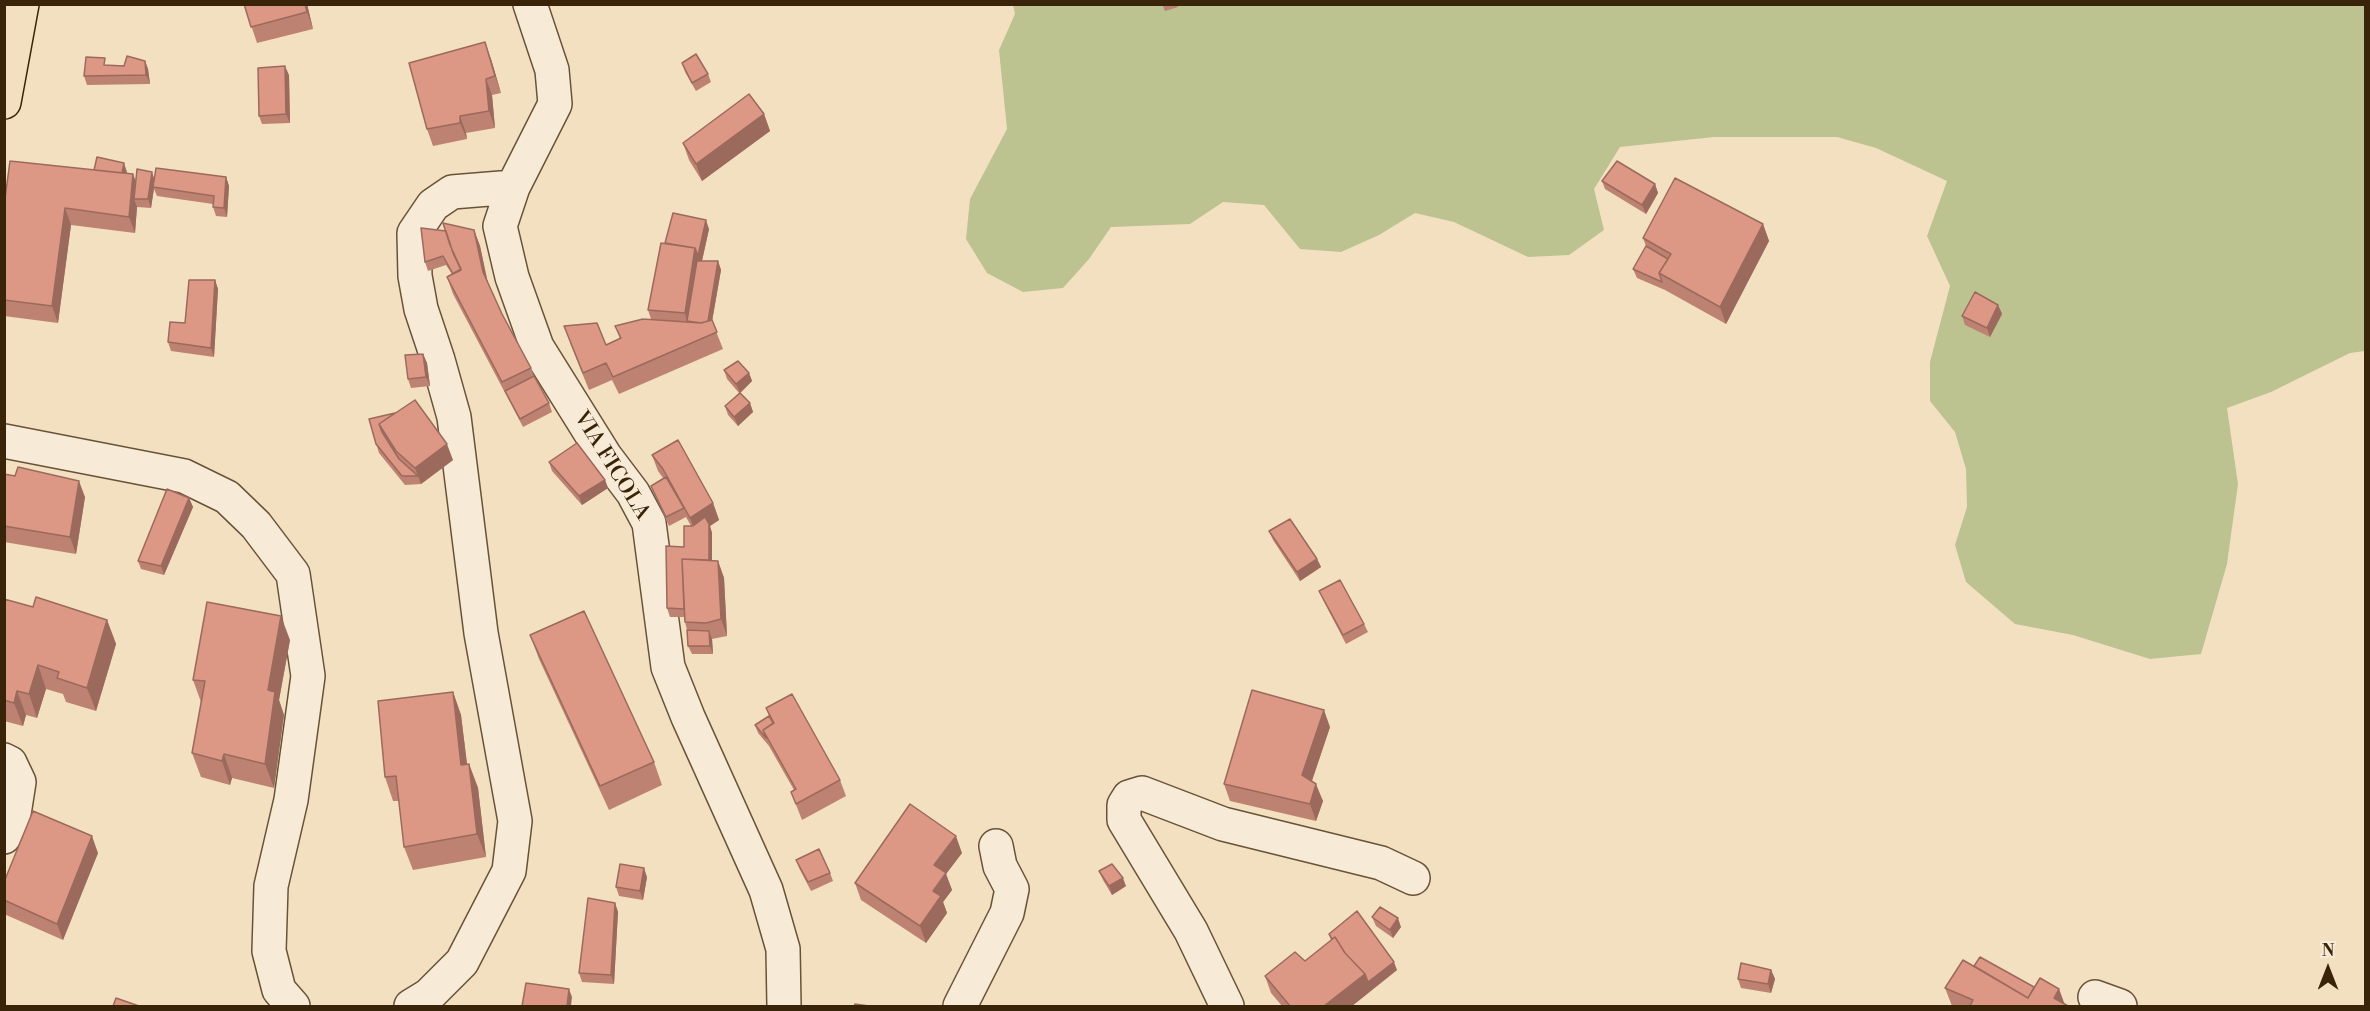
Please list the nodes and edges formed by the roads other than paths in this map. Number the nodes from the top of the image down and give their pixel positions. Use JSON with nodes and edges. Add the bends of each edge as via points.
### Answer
{"nodes":[{"id":1,"x":22,"y":4,"type":"edge"},
{"id":2,"x":530,"y":4,"type":"edge"},
{"id":3,"x":4,"y":102,"type":"edge"},
{"id":4,"x":513,"y":187,"type":"junction"},
{"id":5,"x":4,"y":441,"type":"edge"},
{"id":6,"x":4,"y":760,"type":"edge"},
{"id":7,"x":4,"y":837,"type":"edge"},
{"id":8,"x":996,"y":846,"type":"dead end"},
{"id":9,"x":1413,"y":878,"type":"dead end"},
{"id":10,"x":293,"y":1006,"type":"edge"},
{"id":11,"x":411,"y":1006,"type":"edge"},
{"id":12,"x":784,"y":1006,"type":"edge"},
{"id":13,"x":960,"y":1006,"type":"edge"},
{"id":14,"x":1227,"y":1006,"type":"edge"}],
"edges":[{"from":1,"to":3,"type":"main road"},
{"from":2,"to":4,"type":"street","name":"VIA FICOLA","via":[[552,70],[555,104]]},
{"from":4,"to":11,"type":"street","via":[[452,192],[433,205],[414,233],[421,309],[454,417],[482,633],[515,821],[509,871],[462,962],[429,995]]},
{"from":4,"to":12,"type":"street","name":"VIA FICOLA","via":[[500,226],[512,277],[537,347],[649,523],[668,667],[766,890],[783,949]]},
{"from":5,"to":10,"type":"street","via":[[184,476],[227,497],[256,525],[292,573],[308,676],[291,800],[271,886],[269,951],[279,990]]},
{"from":6,"to":7,"type":"street","via":[[19,782],[14,814]]},
{"from":8,"to":13,"type":"street","via":[[1000,866],[1012,889],[1007,913]]},
{"from":9,"to":14,"type":"street","via":[[1382,863],[1223,824],[1142,793],[1129,797],[1124,805],[1124,820],[1191,931]]}]}
